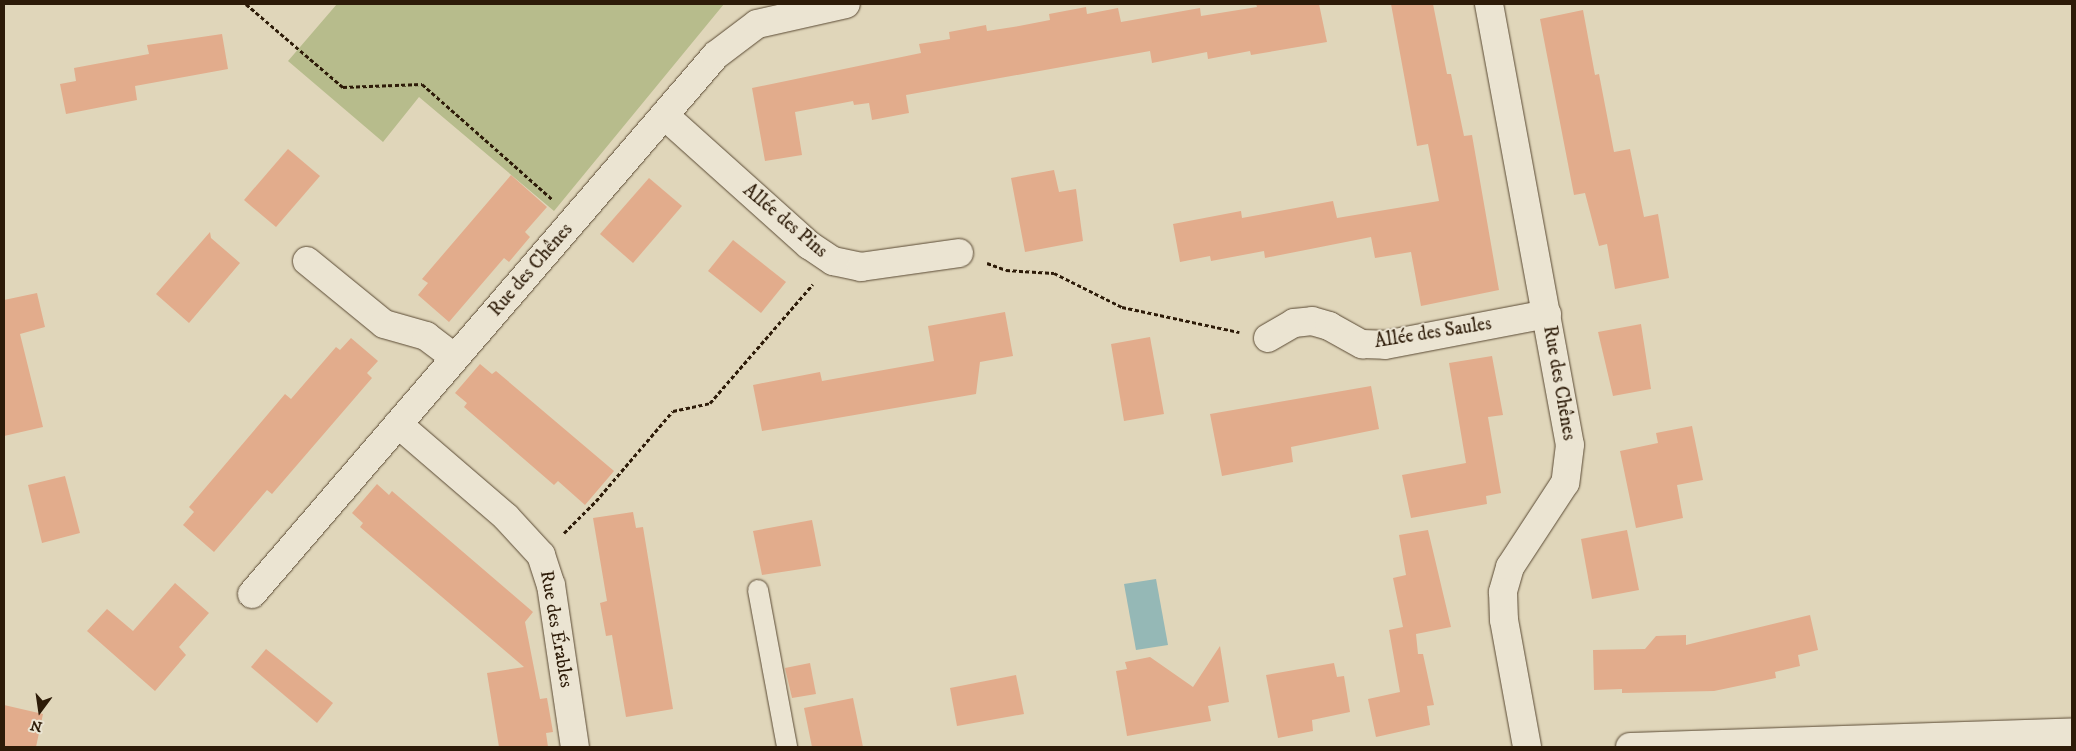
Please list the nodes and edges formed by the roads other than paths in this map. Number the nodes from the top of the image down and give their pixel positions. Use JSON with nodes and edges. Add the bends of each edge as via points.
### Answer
{"nodes":[{"id":1,"x":846,"y":4,"type":"edge"},
{"id":2,"x":1489,"y":4,"type":"edge"},
{"id":3,"x":664,"y":116,"type":"junction"},
{"id":4,"x":959,"y":253,"type":"road end"},
{"id":5,"x":307,"y":261,"type":"dead end"},
{"id":6,"x":1547,"y":314,"type":"junction"},
{"id":7,"x":1268,"y":338,"type":"road end"},
{"id":8,"x":454,"y":357,"type":"junction"},
{"id":9,"x":398,"y":424,"type":"junction"},
{"id":10,"x":758,"y":590,"type":"dead end"},
{"id":11,"x":252,"y":594,"type":"dead end"},
{"id":12,"x":2072,"y":732,"type":"edge"},
{"id":13,"x":575,"y":747,"type":"edge"},
{"id":14,"x":787,"y":747,"type":"edge"},
{"id":15,"x":1527,"y":747,"type":"edge"},
{"id":16,"x":1630,"y":747,"type":"edge"}],
"edges":[{"from":1,"to":3,"type":"street","name":"Rue des Chênes","via":[[775,18],[741,34],[716,55]]},
{"from":2,"to":6,"type":"street","name":"Rue des Chênes"},
{"from":3,"to":4,"type":"street","name":"Allée des Pins","via":[[809,245],[833,261],[861,267]]},
{"from":3,"to":8,"type":"street","name":"Rue des Chênes"},
{"from":5,"to":8,"type":"street","via":[[384,324],[426,336]]},
{"from":6,"to":7,"type":"street","name":"Allée des Saules","via":[[1385,345],[1362,344],[1329,326],[1312,321],[1294,324]]},
{"from":6,"to":15,"type":"street","name":"Rue des Chênes","via":[[1570,445],[1569,471],[1560,494],[1510,568],[1503,592],[1504,620]]},
{"from":8,"to":9,"type":"street","name":"Rue des Chênes"},
{"from":9,"to":11,"type":"street","name":"Rue des Chênes"},
{"from":9,"to":13,"type":"street","name":"Rue des Érables","via":[[506,517],[541,555],[551,585]]},
{"from":10,"to":14,"type":"lane"},
{"from":12,"to":16,"type":"street"}]}
